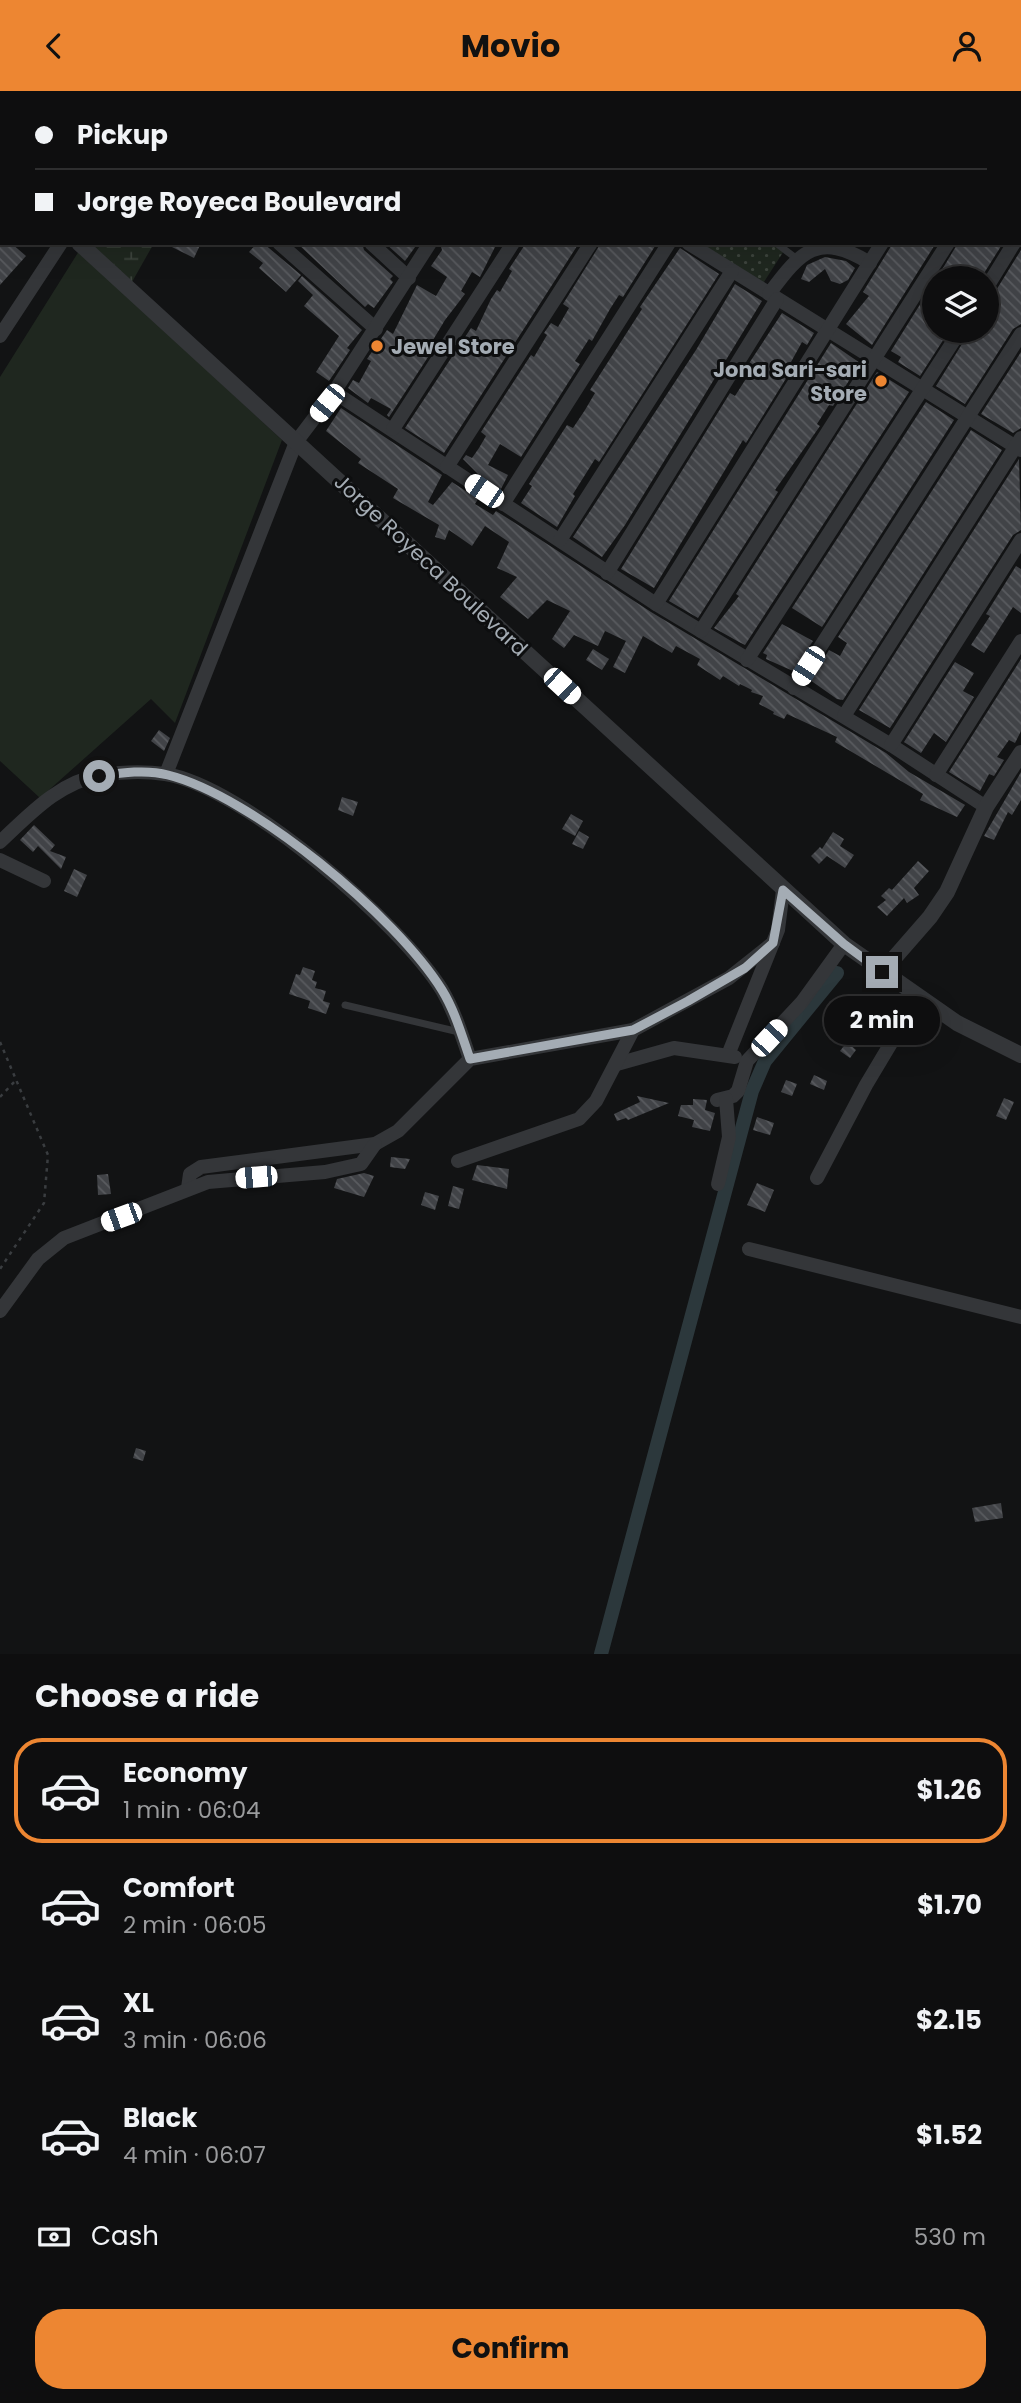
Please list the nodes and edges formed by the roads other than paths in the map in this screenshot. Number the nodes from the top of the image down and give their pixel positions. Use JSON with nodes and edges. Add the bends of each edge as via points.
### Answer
{"nodes":[{"id":1,"x":60,"y":245,"type":"edge"},
{"id":2,"x":81,"y":245,"type":"edge"},
{"id":3,"x":281,"y":245,"type":"edge"},
{"id":4,"x":373,"y":245,"type":"edge"},
{"id":5,"x":429,"y":245,"type":"edge"},
{"id":6,"x":512,"y":245,"type":"edge"},
{"id":7,"x":591,"y":245,"type":"edge"},
{"id":8,"x":668,"y":245,"type":"edge"},
{"id":9,"x":691,"y":245,"type":"edge"},
{"id":10,"x":779,"y":245,"type":"edge"},
{"id":11,"x":881,"y":245,"type":"edge"},
{"id":12,"x":947,"y":245,"type":"edge"},
{"id":13,"x":1013,"y":245,"type":"edge"},
{"id":14,"x":797,"y":259,"type":"junction"},
{"id":15,"x":870,"y":263,"type":"junction"},
{"id":16,"x":999,"y":267,"type":"edge"},
{"id":17,"x":732,"y":271,"type":"junction"},
{"id":18,"x":409,"y":278,"type":"junction"},
{"id":19,"x":773,"y":296,"type":"junction"},
{"id":20,"x":376,"y":329,"type":"junction"},
{"id":21,"x":826,"y":329,"type":"junction"},
{"id":22,"x":1021,"y":334,"type":"edge"},
{"id":23,"x":0,"y":336,"type":"edge"},
{"id":24,"x":952,"y":343,"type":"edge"},
{"id":25,"x":874,"y":358,"type":"junction"},
{"id":26,"x":923,"y":388,"type":"junction"},
{"id":27,"x":334,"y":392,"type":"junction"},
{"id":28,"x":968,"y":417,"type":"junction"},
{"id":29,"x":393,"y":429,"type":"junction"},
{"id":30,"x":296,"y":442,"type":"junction"},
{"id":31,"x":1019,"y":445,"type":"edge"},
{"id":32,"x":447,"y":467,"type":"junction"},
{"id":33,"x":503,"y":504,"type":"junction"},
{"id":34,"x":560,"y":540,"type":"junction"},
{"id":35,"x":1021,"y":540,"type":"edge"},
{"id":36,"x":607,"y":573,"type":"junction"},
{"id":37,"x":656,"y":604,"type":"junction"},
{"id":38,"x":701,"y":631,"type":"junction"},
{"id":39,"x":1021,"y":641,"type":"edge"},
{"id":40,"x":747,"y":660,"type":"junction"},
{"id":41,"x":794,"y":688,"type":"junction"},
{"id":42,"x":844,"y":716,"type":"junction"},
{"id":43,"x":891,"y":744,"type":"junction"},
{"id":44,"x":1021,"y":753,"type":"edge"},
{"id":45,"x":166,"y":774,"type":"junction"},
{"id":46,"x":936,"y":775,"type":"junction"},
{"id":47,"x":986,"y":807,"type":"junction"},
{"id":48,"x":0,"y":842,"type":"edge"},
{"id":49,"x":0,"y":860,"type":"edge"},
{"id":50,"x":44,"y":880,"type":"dead end"},
{"id":51,"x":783,"y":890,"type":"junction"},
{"id":52,"x":773,"y":943,"type":"junction"},
{"id":53,"x":850,"y":948,"type":"junction"},
{"id":54,"x":876,"y":967,"type":"junction"},
{"id":55,"x":918,"y":998,"type":"junction"},
{"id":56,"x":345,"y":1005,"type":"dead end"},
{"id":57,"x":633,"y":1030,"type":"junction"},
{"id":58,"x":460,"y":1032,"type":"junction"},
{"id":59,"x":728,"y":1055,"type":"junction"},
{"id":60,"x":1021,"y":1055,"type":"edge"},
{"id":61,"x":470,"y":1059,"type":"junction"},
{"id":62,"x":747,"y":1061,"type":"junction"},
{"id":63,"x":617,"y":1064,"type":"junction"},
{"id":64,"x":375,"y":1144,"type":"junction"},
{"id":65,"x":458,"y":1161,"type":"dead end"},
{"id":66,"x":817,"y":1178,"type":"dead end"},
{"id":67,"x":719,"y":1184,"type":"dead end"},
{"id":68,"x":188,"y":1188,"type":"junction"},
{"id":69,"x":749,"y":1249,"type":"dead end"},
{"id":70,"x":0,"y":1311,"type":"edge"},
{"id":71,"x":1021,"y":1317,"type":"edge"}],
"edges":[{"from":1,"to":23,"type":"street"},
{"from":2,"to":30,"type":"street","name":"Jorge Royeca Boulevard"},
{"from":3,"to":20,"type":"street"},
{"from":4,"to":18,"type":"street"},
{"from":5,"to":18,"type":"street"},
{"from":6,"to":29,"type":"street"},
{"from":7,"to":32,"type":"street"},
{"from":8,"to":33,"type":"street"},
{"from":9,"to":17,"type":"street"},
{"from":10,"to":14,"type":"lane"},
{"from":11,"to":15,"type":"street"},
{"from":12,"to":25,"type":"street"},
{"from":13,"to":16,"type":"street"},
{"from":14,"to":15,"type":"street","via":[[820,247],[837,248]]},
{"from":14,"to":19,"type":"street"},
{"from":15,"to":21,"type":"street"},
{"from":17,"to":19,"type":"street"},
{"from":17,"to":34,"type":"street"},
{"from":18,"to":20,"type":"street"},
{"from":19,"to":21,"type":"street"},
{"from":19,"to":36,"type":"street"},
{"from":20,"to":27,"type":"street"},
{"from":21,"to":25,"type":"street"},
{"from":21,"to":37,"type":"street"},
{"from":22,"to":28,"type":"street"},
{"from":24,"to":26,"type":"street"},
{"from":25,"to":26,"type":"street"},
{"from":25,"to":38,"type":"street"},
{"from":26,"to":28,"type":"street"},
{"from":26,"to":40,"type":"street"},
{"from":27,"to":29,"type":"street"},
{"from":27,"to":30,"type":"street"},
{"from":28,"to":31,"type":"street"},
{"from":28,"to":41,"type":"street"},
{"from":29,"to":32,"type":"street"},
{"from":30,"to":45,"type":"street"},
{"from":30,"to":51,"type":"street","name":"Jorge Royeca Boulevard"},
{"from":31,"to":42,"type":"street"},
{"from":32,"to":33,"type":"street"},
{"from":33,"to":34,"type":"street"},
{"from":34,"to":36,"type":"street"},
{"from":35,"to":43,"type":"street"},
{"from":36,"to":37,"type":"street"},
{"from":37,"to":38,"type":"street"},
{"from":38,"to":40,"type":"street"},
{"from":39,"to":46,"type":"street"},
{"from":40,"to":41,"type":"street"},
{"from":41,"to":42,"type":"street"},
{"from":42,"to":43,"type":"street"},
{"from":43,"to":46,"type":"street"},
{"from":44,"to":47,"type":"street"},
{"from":45,"to":48,"type":"street","via":[[127,773],[72,784],[44,802]]},
{"from":45,"to":58,"type":"street","via":[[201,786],[252,814],[348,888],[427,968]]},
{"from":46,"to":47,"type":"street"},
{"from":47,"to":54,"type":"street","via":[[947,892],[930,917]]},
{"from":49,"to":50,"type":"street"},
{"from":51,"to":52,"type":"street"},
{"from":51,"to":53,"type":"street","name":"Jorge Royeca Boulevard"},
{"from":52,"to":57,"type":"street","via":[[729,978]]},
{"from":52,"to":59,"type":"street"},
{"from":53,"to":54,"type":"street","name":"Jorge Royeca Boulevard"},
{"from":53,"to":62,"type":"street"},
{"from":54,"to":55,"type":"street","name":"Jorge Royeca Boulevard"},
{"from":55,"to":60,"type":"street","name":"Jorge Royeca Boulevard","via":[[974,1033]]},
{"from":55,"to":66,"type":"street"},
{"from":56,"to":58,"type":"lane"},
{"from":57,"to":61,"type":"street"},
{"from":57,"to":63,"type":"street"},
{"from":58,"to":61,"type":"street"},
{"from":59,"to":62,"type":"street"},
{"from":59,"to":63,"type":"street","via":[[674,1048]]},
{"from":61,"to":64,"type":"street","via":[[398,1131]]},
{"from":62,"to":67,"type":"street","via":[[738,1091],[721,1099],[729,1137]]},
{"from":63,"to":65,"type":"street","via":[[596,1101],[579,1119]]},
{"from":64,"to":68,"type":"street","via":[[361,1164]]},
{"from":64,"to":68,"type":"street","via":[[201,1167],[190,1174]]},
{"from":68,"to":70,"type":"street","via":[[51,1245]]},
{"from":69,"to":71,"type":"street"}]}
